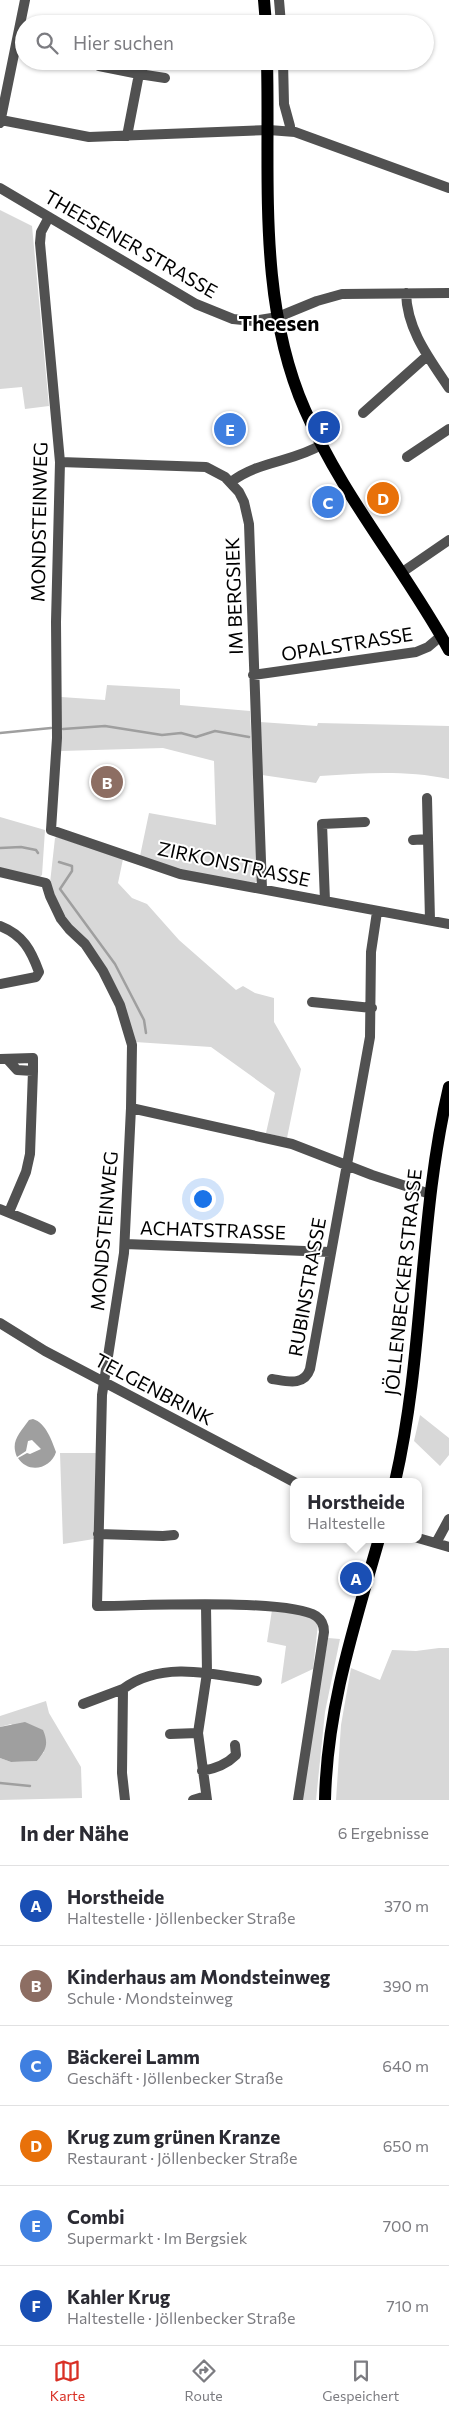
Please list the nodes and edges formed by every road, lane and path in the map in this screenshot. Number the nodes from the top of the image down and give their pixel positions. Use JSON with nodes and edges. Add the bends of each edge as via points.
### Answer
{"nodes":[{"id":1,"x":25,"y":0,"type":"edge"},
{"id":2,"x":264,"y":0,"type":"edge"},
{"id":3,"x":280,"y":0,"type":"edge"},
{"id":4,"x":22,"y":15,"type":"edge"},
{"id":5,"x":265,"y":15,"type":"edge"},
{"id":6,"x":281,"y":15,"type":"edge"},
{"id":7,"x":15,"y":48,"type":"edge"},
{"id":8,"x":119,"y":70,"type":"edge"},
{"id":9,"x":267,"y":70,"type":"edge"},
{"id":10,"x":283,"y":70,"type":"edge"},
{"id":11,"x":139,"y":74,"type":"junction"},
{"id":12,"x":165,"y":78,"type":"dead end"},
{"id":13,"x":0,"y":121,"type":"edge"},
{"id":14,"x":269,"y":130,"type":"junction"},
{"id":15,"x":290,"y":131,"type":"junction"},
{"id":16,"x":127,"y":136,"type":"junction"},
{"id":17,"x":0,"y":188,"type":"edge"},
{"id":18,"x":449,"y":188,"type":"edge"},
{"id":19,"x":49,"y":217,"type":"junction"},
{"id":20,"x":406,"y":293,"type":"junction"},
{"id":21,"x":449,"y":293,"type":"edge"},
{"id":22,"x":278,"y":318,"type":"junction"},
{"id":23,"x":427,"y":356,"type":"junction"},
{"id":24,"x":449,"y":388,"type":"edge"},
{"id":25,"x":363,"y":413,"type":"dead end"},
{"id":26,"x":449,"y":429,"type":"edge"},
{"id":27,"x":321,"y":445,"type":"junction"},
{"id":28,"x":407,"y":457,"type":"dead end"},
{"id":29,"x":60,"y":462,"type":"junction"},
{"id":30,"x":231,"y":482,"type":"junction"},
{"id":31,"x":449,"y":540,"type":"edge"},
{"id":32,"x":401,"y":573,"type":"junction"},
{"id":33,"x":442,"y":636,"type":"junction"},
{"id":34,"x":449,"y":650,"type":"edge"},
{"id":35,"x":253,"y":675,"type":"junction"},
{"id":36,"x":427,"y":798,"type":"dead end"},
{"id":37,"x":365,"y":822,"type":"dead end"},
{"id":38,"x":51,"y":830,"type":"joint"},
{"id":39,"x":428,"y":839,"type":"junction"},
{"id":40,"x":413,"y":840,"type":"dead end"},
{"id":41,"x":0,"y":872,"type":"edge"},
{"id":42,"x":262,"y":889,"type":"junction"},
{"id":43,"x":325,"y":901,"type":"junction"},
{"id":44,"x":376,"y":912,"type":"junction"},
{"id":45,"x":430,"y":920,"type":"junction"},
{"id":46,"x":449,"y":924,"type":"edge"},
{"id":47,"x":0,"y":926,"type":"edge"},
{"id":48,"x":0,"y":984,"type":"edge"},
{"id":49,"x":312,"y":1002,"type":"dead end"},
{"id":50,"x":372,"y":1008,"type":"junction"},
{"id":51,"x":3,"y":1059,"type":"edge"},
{"id":52,"x":449,"y":1087,"type":"edge"},
{"id":53,"x":131,"y":1108,"type":"junction"},
{"id":54,"x":346,"y":1166,"type":"junction"},
{"id":55,"x":430,"y":1194,"type":"junction"},
{"id":56,"x":5,"y":1210,"type":"edge"},
{"id":57,"x":50,"y":1230,"type":"dead end"},
{"id":58,"x":125,"y":1244,"type":"junction"},
{"id":59,"x":330,"y":1252,"type":"junction"},
{"id":60,"x":0,"y":1323,"type":"edge"},
{"id":61,"x":272,"y":1379,"type":"dead end"},
{"id":62,"x":104,"y":1382,"type":"junction"},
{"id":63,"x":396,"y":1478,"type":"edge"},
{"id":64,"x":290,"y":1480,"type":"edge"},
{"id":65,"x":449,"y":1519,"type":"edge"},
{"id":66,"x":98,"y":1534,"type":"junction"},
{"id":67,"x":174,"y":1535,"type":"dead end"},
{"id":68,"x":422,"y":1539,"type":"edge"},
{"id":69,"x":378,"y":1543,"type":"edge"},
{"id":70,"x":436,"y":1543,"type":"junction"},
{"id":71,"x":449,"y":1547,"type":"edge"},
{"id":72,"x":206,"y":1606,"type":"junction"},
{"id":73,"x":207,"y":1673,"type":"junction"},
{"id":74,"x":258,"y":1681,"type":"dead end"},
{"id":75,"x":122,"y":1689,"type":"junction"},
{"id":76,"x":83,"y":1704,"type":"dead end"},
{"id":77,"x":198,"y":1733,"type":"junction"},
{"id":78,"x":170,"y":1734,"type":"dead end"},
{"id":79,"x":235,"y":1745,"type":"dead end"},
{"id":80,"x":202,"y":1771,"type":"junction"},
{"id":81,"x":207,"y":1798,"type":"edge"},
{"id":82,"x":125,"y":1800,"type":"edge"},
{"id":83,"x":193,"y":1800,"type":"edge"},
{"id":84,"x":298,"y":1800,"type":"edge"},
{"id":85,"x":325,"y":1800,"type":"edge"}],
"edges":[{"from":1,"to":4,"type":"street"},
{"from":2,"to":5,"type":"main road"},
{"from":3,"to":6,"type":"street"},
{"from":7,"to":13,"type":"street"},
{"from":8,"to":11,"type":"street"},
{"from":9,"to":14,"type":"main road"},
{"from":10,"to":15,"type":"street","via":[[284,104]]},
{"from":11,"to":12,"type":"street"},
{"from":11,"to":16,"type":"street"},
{"from":13,"to":16,"type":"street","via":[[89,137]]},
{"from":14,"to":15,"type":"street"},
{"from":14,"to":16,"type":"street"},
{"from":14,"to":22,"type":"main road","via":[[270,228]]},
{"from":15,"to":18,"type":"street"},
{"from":17,"to":19,"type":"street","name":"THEESENER STRASSE"},
{"from":19,"to":22,"type":"street","name":"THEESENER STRASSE","via":[[216,313],[245,320]]},
{"from":19,"to":29,"type":"street","name":"MONDSTEINWEG","via":[[41,232],[40,243]]},
{"from":20,"to":21,"type":"street","name":"THEESENER STRASSE"},
{"from":20,"to":22,"type":"street","name":"THEESENER STRASSE","via":[[335,295]]},
{"from":20,"to":23,"type":"street","via":[[409,316]]},
{"from":22,"to":27,"type":"main road","via":[[297,390]]},
{"from":23,"to":24,"type":"street"},
{"from":23,"to":25,"type":"street"},
{"from":26,"to":28,"type":"street"},
{"from":27,"to":30,"type":"street","via":[[256,467]]},
{"from":27,"to":32,"type":"main road"},
{"from":29,"to":30,"type":"street","name":"IM BERGSIEK","via":[[197,466],[216,471]]},
{"from":29,"to":38,"type":"street","name":"MONDSTEINWEG","via":[[57,738]]},
{"from":30,"to":35,"type":"street","name":"IM BERGSIEK","via":[[244,502],[249,524]]},
{"from":31,"to":32,"type":"street"},
{"from":32,"to":33,"type":"main road"},
{"from":33,"to":34,"type":"main road"},
{"from":33,"to":35,"type":"street","name":"OPALSTRASSE","via":[[416,652]]},
{"from":35,"to":42,"type":"street","name":"IM BERGSIEK"},
{"from":36,"to":39,"type":"street"},
{"from":37,"to":43,"type":"street","name":"ZIRKONSTRASSE","via":[[322,824]]},
{"from":38,"to":42,"type":"street","name":"ZIRKONSTRASSE","via":[[180,874]]},
{"from":39,"to":40,"type":"street"},
{"from":39,"to":45,"type":"street"},
{"from":41,"to":53,"type":"street","name":"MONDSTEINWEG","via":[[46,883],[61,919],[85,944],[100,966],[120,1005],[132,1041]]},
{"from":42,"to":43,"type":"street","name":"ZIRKONSTRASSE"},
{"from":43,"to":44,"type":"street","name":"ZIRKONSTRASSE"},
{"from":44,"to":45,"type":"street","name":"ZIRKONSTRASSE"},
{"from":44,"to":50,"type":"street","name":"RUBINSTRASSE","via":[[371,952]]},
{"from":45,"to":46,"type":"street","name":"ZIRKONSTRASSE"},
{"from":47,"to":48,"type":"street","via":[[14,931],[25,941],[39,972],[36,977]]},
{"from":49,"to":50,"type":"street"},
{"from":50,"to":54,"type":"street","name":"RUBINSTRASSE","via":[[362,1087]]},
{"from":51,"to":56,"type":"street","via":[[17,1070],[33,1071],[30,1154],[26,1172]]},
{"from":52,"to":55,"type":"main road","name":"JÖLLENBECKER STRASSE"},
{"from":53,"to":54,"type":"street","via":[[273,1139]]},
{"from":53,"to":58,"type":"street","name":"MONDSTEINWEG"},
{"from":54,"to":55,"type":"street"},
{"from":54,"to":59,"type":"street","name":"RUBINSTRASSE"},
{"from":55,"to":63,"type":"main road","name":"JÖLLENBECKER STRASSE","via":[[413,1367]]},
{"from":56,"to":57,"type":"street"},
{"from":58,"to":59,"type":"street","name":"ACHATSTRASSE"},
{"from":58,"to":62,"type":"street","name":"MONDSTEINWEG"},
{"from":59,"to":61,"type":"street","name":"RUBINSTRASSE","via":[[308,1374],[302,1381],[295,1382]]},
{"from":60,"to":62,"type":"street","name":"TELGENBRINK"},
{"from":62,"to":64,"type":"street","name":"TELGENBRINK"},
{"from":62,"to":66,"type":"street","name":"MONDSTEINWEG"},
{"from":65,"to":70,"type":"street"},
{"from":66,"to":67,"type":"street"},
{"from":66,"to":72,"type":"street","name":"MONDSTEINWEG","via":[[96,1606]]},
{"from":68,"to":70,"type":"street"},
{"from":69,"to":85,"type":"main road","via":[[342,1665],[332,1722]]},
{"from":70,"to":71,"type":"street"},
{"from":72,"to":73,"type":"street"},
{"from":72,"to":84,"type":"street","via":[[284,1608],[314,1614],[324,1625]]},
{"from":73,"to":74,"type":"street"},
{"from":73,"to":75,"type":"street","via":[[151,1675]]},
{"from":73,"to":77,"type":"street"},
{"from":75,"to":76,"type":"street"},
{"from":75,"to":82,"type":"street"},
{"from":77,"to":78,"type":"street"},
{"from":77,"to":80,"type":"street"},
{"from":79,"to":80,"type":"street","via":[[234,1757],[217,1768]]},
{"from":80,"to":81,"type":"street"},
{"from":81,"to":83,"type":"street"}]}
